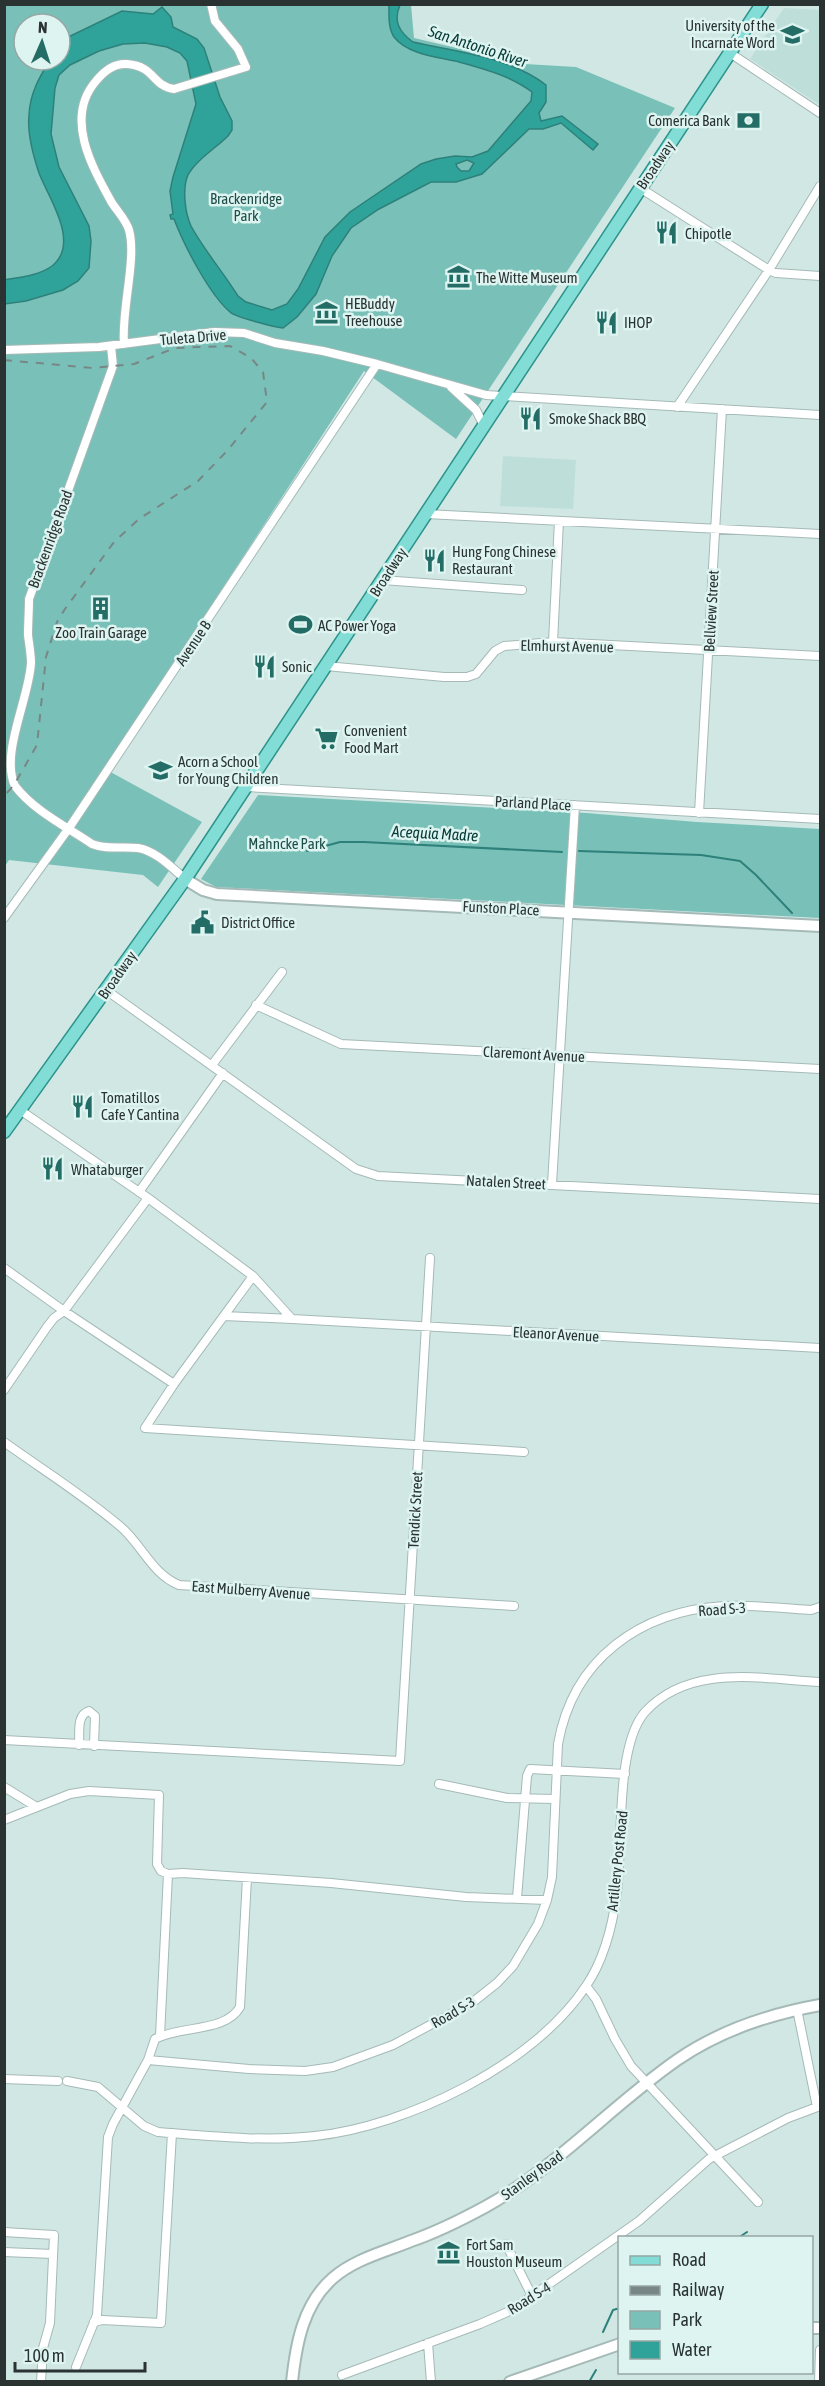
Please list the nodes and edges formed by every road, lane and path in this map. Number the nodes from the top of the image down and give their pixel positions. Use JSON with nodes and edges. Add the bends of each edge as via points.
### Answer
{"nodes":[{"id":1,"x":211,"y":4,"type":"edge"},
{"id":2,"x":762,"y":4,"type":"edge"},
{"id":3,"x":730,"y":53,"type":"junction"},
{"id":4,"x":820,"y":113,"type":"edge"},
{"id":5,"x":820,"y":186,"type":"edge"},
{"id":6,"x":640,"y":188,"type":"junction"},
{"id":7,"x":769,"y":270,"type":"junction"},
{"id":8,"x":820,"y":276,"type":"edge"},
{"id":9,"x":124,"y":344,"type":"junction"},
{"id":10,"x":111,"y":346,"type":"junction"},
{"id":11,"x":4,"y":350,"type":"edge"},
{"id":12,"x":377,"y":364,"type":"junction"},
{"id":13,"x":448,"y":384,"type":"junction"},
{"id":14,"x":503,"y":397,"type":"junction"},
{"id":15,"x":677,"y":407,"type":"junction"},
{"id":16,"x":722,"y":409,"type":"junction"},
{"id":17,"x":820,"y":415,"type":"edge"},
{"id":18,"x":484,"y":426,"type":"junction"},
{"id":19,"x":426,"y":514,"type":"junction"},
{"id":20,"x":559,"y":521,"type":"junction"},
{"id":21,"x":715,"y":529,"type":"junction"},
{"id":22,"x":820,"y":534,"type":"edge"},
{"id":23,"x":382,"y":580,"type":"junction"},
{"id":24,"x":522,"y":590,"type":"dead end"},
{"id":25,"x":553,"y":642,"type":"junction"},
{"id":26,"x":708,"y":652,"type":"junction"},
{"id":27,"x":820,"y":656,"type":"edge"},
{"id":28,"x":326,"y":666,"type":"junction"},
{"id":29,"x":246,"y":787,"type":"junction"},
{"id":30,"x":575,"y":805,"type":"junction"},
{"id":31,"x":699,"y":813,"type":"junction"},
{"id":32,"x":820,"y":819,"type":"edge"},
{"id":33,"x":69,"y":828,"type":"junction"},
{"id":34,"x":185,"y":879,"type":"junction"},
{"id":35,"x":569,"y":912,"type":"junction"},
{"id":36,"x":4,"y":918,"type":"edge"},
{"id":37,"x":820,"y":926,"type":"edge"},
{"id":38,"x":282,"y":972,"type":"dead end"},
{"id":39,"x":106,"y":990,"type":"junction"},
{"id":40,"x":256,"y":1005,"type":"junction"},
{"id":41,"x":560,"y":1055,"type":"junction"},
{"id":42,"x":212,"y":1065,"type":"junction"},
{"id":43,"x":820,"y":1069,"type":"edge"},
{"id":44,"x":224,"y":1073,"type":"junction"},
{"id":45,"x":20,"y":1110,"type":"junction"},
{"id":46,"x":4,"y":1132,"type":"edge"},
{"id":47,"x":552,"y":1184,"type":"junction"},
{"id":48,"x":140,"y":1192,"type":"junction"},
{"id":49,"x":148,"y":1198,"type":"junction"},
{"id":50,"x":820,"y":1199,"type":"edge"},
{"id":51,"x":430,"y":1258,"type":"dead end"},
{"id":52,"x":4,"y":1268,"type":"edge"},
{"id":53,"x":253,"y":1276,"type":"junction"},
{"id":54,"x":64,"y":1311,"type":"junction"},
{"id":55,"x":225,"y":1316,"type":"junction"},
{"id":56,"x":292,"y":1319,"type":"junction"},
{"id":57,"x":425,"y":1327,"type":"junction"},
{"id":58,"x":820,"y":1348,"type":"edge"},
{"id":59,"x":174,"y":1384,"type":"junction"},
{"id":60,"x":4,"y":1390,"type":"edge"},
{"id":61,"x":4,"y":1442,"type":"edge"},
{"id":62,"x":418,"y":1447,"type":"junction"},
{"id":63,"x":524,"y":1452,"type":"dead end"},
{"id":64,"x":410,"y":1600,"type":"junction"},
{"id":65,"x":514,"y":1606,"type":"dead end"},
{"id":66,"x":820,"y":1607,"type":"edge"},
{"id":67,"x":820,"y":1682,"type":"edge"},
{"id":68,"x":4,"y":1740,"type":"edge"},
{"id":69,"x":80,"y":1745,"type":"junction"},
{"id":70,"x":94,"y":1746,"type":"junction"},
{"id":71,"x":557,"y":1770,"type":"junction"},
{"id":72,"x":625,"y":1774,"type":"junction"},
{"id":73,"x":439,"y":1784,"type":"dead end"},
{"id":74,"x":4,"y":1787,"type":"edge"},
{"id":75,"x":525,"y":1799,"type":"junction"},
{"id":76,"x":555,"y":1799,"type":"junction"},
{"id":77,"x":35,"y":1806,"type":"junction"},
{"id":78,"x":4,"y":1820,"type":"edge"},
{"id":79,"x":168,"y":1874,"type":"junction"},
{"id":80,"x":247,"y":1878,"type":"junction"},
{"id":81,"x":517,"y":1898,"type":"junction"},
{"id":82,"x":547,"y":1899,"type":"junction"},
{"id":83,"x":586,"y":1986,"type":"junction"},
{"id":84,"x":820,"y":2005,"type":"edge"},
{"id":85,"x":797,"y":2009,"type":"junction"},
{"id":86,"x":160,"y":2036,"type":"junction"},
{"id":87,"x":148,"y":2060,"type":"junction"},
{"id":88,"x":4,"y":2079,"type":"edge"},
{"id":89,"x":648,"y":2083,"type":"junction"},
{"id":90,"x":122,"y":2107,"type":"junction"},
{"id":91,"x":819,"y":2107,"type":"edge"},
{"id":92,"x":172,"y":2133,"type":"junction"},
{"id":93,"x":716,"y":2155,"type":"junction"},
{"id":94,"x":758,"y":2202,"type":"dead end"},
{"id":95,"x":4,"y":2232,"type":"edge"},
{"id":96,"x":618,"y":2236,"type":"edge"},
{"id":97,"x":618,"y":2236,"type":"edge"},
{"id":98,"x":506,"y":2244,"type":"dead end"},
{"id":99,"x":4,"y":2252,"type":"edge"},
{"id":100,"x":53,"y":2254,"type":"junction"},
{"id":101,"x":533,"y":2298,"type":"junction"},
{"id":102,"x":94,"y":2322,"type":"junction"},
{"id":103,"x":428,"y":2343,"type":"junction"},
{"id":104,"x":618,"y":2345,"type":"edge"},
{"id":105,"x":820,"y":2350,"type":"edge"},
{"id":106,"x":76,"y":2367,"type":"dead end"},
{"id":107,"x":342,"y":2375,"type":"dead end"},
{"id":108,"x":41,"y":2382,"type":"edge"},
{"id":109,"x":292,"y":2382,"type":"edge"},
{"id":110,"x":431,"y":2382,"type":"edge"},
{"id":111,"x":510,"y":2382,"type":"edge"},
{"id":112,"x":819,"y":2382,"type":"edge"}],
"edges":[{"from":1,"to":9,"type":"street","via":[[215,21],[238,49],[246,67],[174,89],[166,87],[145,68],[121,64],[95,82],[82,110],[81,127],[87,151],[126,223],[130,238]]},
{"from":2,"to":3,"type":"main road","name":"Broadway"},
{"from":3,"to":4,"type":"street"},
{"from":3,"to":6,"type":"main road","name":"Broadway"},
{"from":5,"to":7,"type":"street"},
{"from":6,"to":7,"type":"street"},
{"from":6,"to":14,"type":"main road","name":"Broadway"},
{"from":7,"to":8,"type":"street"},
{"from":7,"to":15,"type":"street"},
{"from":9,"to":10,"type":"street","name":"Tuleta Drive"},
{"from":9,"to":12,"type":"street","name":"Tuleta Drive","via":[[213,332],[244,333]]},
{"from":10,"to":11,"type":"street","name":"Tuleta Drive"},
{"from":10,"to":33,"type":"street","name":"Brackenridge Road","via":[[113,366],[29,599],[31,662],[8,750],[14,785],[39,809]]},
{"from":12,"to":13,"type":"street","name":"Tuleta Drive"},
{"from":12,"to":33,"type":"street","name":"Avenue B"},
{"from":13,"to":14,"type":"street","name":"Tuleta Drive"},
{"from":13,"to":18,"type":"street","name":"Tuleta Drive","via":[[476,410]]},
{"from":14,"to":15,"type":"street","name":"Tuleta Drive"},
{"from":14,"to":18,"type":"main road","name":"Broadway"},
{"from":15,"to":16,"type":"street","name":"Tuleta Drive"},
{"from":16,"to":17,"type":"street","name":"Tuleta Drive"},
{"from":16,"to":21,"type":"street","name":"Bellview Street"},
{"from":18,"to":19,"type":"main road","name":"Broadway"},
{"from":19,"to":20,"type":"street"},
{"from":19,"to":23,"type":"main road","name":"Broadway"},
{"from":20,"to":21,"type":"street"},
{"from":20,"to":25,"type":"street"},
{"from":21,"to":22,"type":"street"},
{"from":21,"to":26,"type":"street","name":"Bellview Street"},
{"from":23,"to":24,"type":"street"},
{"from":23,"to":28,"type":"main road","name":"Broadway"},
{"from":25,"to":26,"type":"street","name":"Elmhurst Avenue"},
{"from":25,"to":28,"type":"street","name":"Elmhurst Avenue","via":[[504,646],[476,674],[467,677]]},
{"from":26,"to":27,"type":"street","name":"Elmhurst Avenue"},
{"from":26,"to":31,"type":"street","name":"Bellview Street"},
{"from":28,"to":29,"type":"main road","name":"Broadway"},
{"from":29,"to":30,"type":"street","name":"Parland Place"},
{"from":29,"to":34,"type":"main road","name":"Broadway"},
{"from":30,"to":31,"type":"street","name":"Parland Place"},
{"from":30,"to":35,"type":"street"},
{"from":31,"to":32,"type":"street","name":"Parland Place"},
{"from":33,"to":34,"type":"street","name":"Brackenridge Road","via":[[101,848],[140,848],[153,853]]},
{"from":33,"to":36,"type":"street","name":"Avenue B"},
{"from":34,"to":35,"type":"street","name":"Funston Place","via":[[217,894]]},
{"from":34,"to":39,"type":"main road","name":"Broadway"},
{"from":35,"to":37,"type":"street","name":"Funston Place"},
{"from":35,"to":41,"type":"street"},
{"from":38,"to":40,"type":"street"},
{"from":39,"to":42,"type":"street"},
{"from":39,"to":45,"type":"main road","name":"Broadway"},
{"from":40,"to":41,"type":"street","name":"Claremont Avenue","via":[[341,1044]]},
{"from":40,"to":42,"type":"street"},
{"from":41,"to":43,"type":"street","name":"Claremont Avenue"},
{"from":41,"to":47,"type":"street"},
{"from":42,"to":44,"type":"street","name":"Natalen Street"},
{"from":44,"to":47,"type":"street","name":"Natalen Street","via":[[356,1169],[388,1177]]},
{"from":44,"to":48,"type":"street"},
{"from":45,"to":46,"type":"main road","name":"Broadway"},
{"from":45,"to":48,"type":"street"},
{"from":47,"to":50,"type":"street","name":"Natalen Street"},
{"from":48,"to":49,"type":"street"},
{"from":49,"to":53,"type":"street"},
{"from":49,"to":54,"type":"street"},
{"from":51,"to":57,"type":"street","name":"Tendick Street"},
{"from":52,"to":54,"type":"street"},
{"from":53,"to":55,"type":"street"},
{"from":53,"to":56,"type":"street"},
{"from":54,"to":59,"type":"street"},
{"from":54,"to":60,"type":"street","via":[[54,1318]]},
{"from":55,"to":56,"type":"street","name":"Eleanor Avenue"},
{"from":55,"to":59,"type":"street"},
{"from":56,"to":57,"type":"street","name":"Eleanor Avenue"},
{"from":57,"to":58,"type":"street","name":"Eleanor Avenue"},
{"from":57,"to":62,"type":"street","name":"Tendick Street"},
{"from":59,"to":62,"type":"street","via":[[146,1428]]},
{"from":61,"to":64,"type":"street","name":"East Mulberry Avenue","via":[[122,1528],[147,1561],[179,1585]]},
{"from":62,"to":63,"type":"street"},
{"from":62,"to":64,"type":"street","name":"Tendick Street"},
{"from":64,"to":65,"type":"street","name":"East Mulberry Avenue"},
{"from":64,"to":70,"type":"street","name":"Tendick Street","via":[[400,1761]]},
{"from":66,"to":71,"type":"street","name":"Road S-3","via":[[811,1610],[724,1606],[688,1611],[632,1633],[595,1663],[574,1695],[562,1723]]},
{"from":67,"to":72,"type":"street","name":"Artillery Post Road","via":[[720,1677],[680,1688],[657,1701],[638,1722],[628,1744]]},
{"from":68,"to":69,"type":"street"},
{"from":69,"to":70,"type":"street"},
{"from":69,"to":70,"type":"street","via":[[80,1717],[89,1711],[95,1716]]},
{"from":71,"to":72,"type":"street"},
{"from":71,"to":75,"type":"street","via":[[530,1769]]},
{"from":71,"to":76,"type":"street","name":"Road S-3"},
{"from":72,"to":83,"type":"street","name":"Artillery Post Road","via":[[617,1893],[605,1944]]},
{"from":73,"to":75,"type":"street"},
{"from":74,"to":77,"type":"street"},
{"from":75,"to":76,"type":"street"},
{"from":75,"to":81,"type":"street"},
{"from":76,"to":82,"type":"street","name":"Road S-3","via":[[552,1876]]},
{"from":77,"to":78,"type":"street"},
{"from":77,"to":79,"type":"street","via":[[88,1791],[159,1795],[157,1863]]},
{"from":79,"to":80,"type":"street"},
{"from":79,"to":86,"type":"street"},
{"from":80,"to":81,"type":"street"},
{"from":80,"to":86,"type":"street","via":[[240,2007],[235,2017]]},
{"from":81,"to":82,"type":"street"},
{"from":82,"to":87,"type":"street","name":"Road S-3","via":[[513,1966],[497,1983],[473,2002],[379,2052],[333,2067],[305,2071]]},
{"from":83,"to":89,"type":"street","via":[[626,2059]]},
{"from":83,"to":92,"type":"street","name":"Artillery Post Road","via":[[548,2030],[514,2057],[436,2101],[392,2119],[303,2137]]},
{"from":84,"to":85,"type":"street","name":"Stanley Road"},
{"from":85,"to":89,"type":"street","name":"Stanley Road","via":[[738,2027],[678,2060]]},
{"from":85,"to":91,"type":"street"},
{"from":86,"to":87,"type":"street","via":[[155,2039]]},
{"from":87,"to":90,"type":"street"},
{"from":88,"to":90,"type":"street","name":"Artillery Post Road","via":[[98,2087]]},
{"from":89,"to":93,"type":"street"},
{"from":89,"to":109,"type":"street","name":"Stanley Road","via":[[519,2187],[442,2229],[357,2262],[333,2278],[301,2328]]},
{"from":90,"to":92,"type":"street","name":"Artillery Post Road","via":[[144,2126]]},
{"from":90,"to":102,"type":"street","via":[[107,2146]]},
{"from":91,"to":93,"type":"street","name":"Road S-4","via":[[788,2118]]},
{"from":92,"to":102,"type":"street","via":[[161,2323]]},
{"from":93,"to":94,"type":"street"},
{"from":93,"to":97,"type":"street","name":"Road S-4"},
{"from":95,"to":100,"type":"street","via":[[54,2235]]},
{"from":96,"to":101,"type":"street","name":"Road S-4"},
{"from":98,"to":101,"type":"street"},
{"from":99,"to":100,"type":"street"},
{"from":100,"to":108,"type":"street","via":[[50,2323],[43,2348]]},
{"from":101,"to":103,"type":"street","name":"Road S-4","via":[[480,2325]]},
{"from":102,"to":106,"type":"street"},
{"from":103,"to":107,"type":"street","name":"Road S-4"},
{"from":103,"to":110,"type":"street"},
{"from":104,"to":111,"type":"street"},
{"from":105,"to":112,"type":"street"}]}
